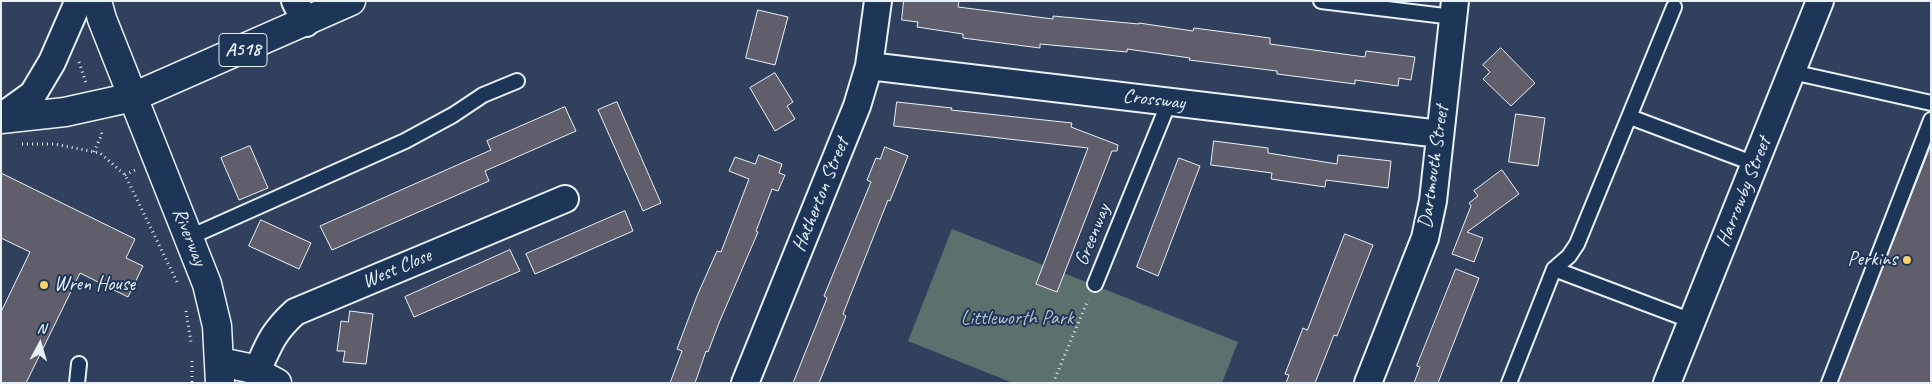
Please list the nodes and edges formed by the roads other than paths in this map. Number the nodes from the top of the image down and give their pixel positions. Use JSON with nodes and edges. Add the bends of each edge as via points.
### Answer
{"nodes":[{"id":1,"x":81,"y":1,"type":"edge"},
{"id":2,"x":97,"y":1,"type":"edge"},
{"id":3,"x":351,"y":1,"type":"edge"},
{"id":4,"x":878,"y":1,"type":"edge"},
{"id":5,"x":1321,"y":1,"type":"edge"},
{"id":6,"x":1820,"y":1,"type":"edge"},
{"id":7,"x":1674,"y":7,"type":"dead end"},
{"id":8,"x":1454,"y":9,"type":"edge"},
{"id":9,"x":300,"y":12,"type":"edge"},
{"id":10,"x":869,"y":66,"type":"junction"},
{"id":11,"x":1792,"y":72,"type":"junction"},
{"id":12,"x":517,"y":81,"type":"dead end"},
{"id":13,"x":133,"y":97,"type":"junction"},
{"id":14,"x":1169,"y":102,"type":"junction"},
{"id":15,"x":1931,"y":103,"type":"edge"},
{"id":16,"x":1630,"y":117,"type":"junction"},
{"id":17,"x":1,"y":118,"type":"edge"},
{"id":18,"x":1931,"y":120,"type":"edge"},
{"id":19,"x":1440,"y":134,"type":"junction"},
{"id":20,"x":1755,"y":164,"type":"junction"},
{"id":21,"x":565,"y":199,"type":"dead end"},
{"id":22,"x":190,"y":237,"type":"junction"},
{"id":23,"x":1554,"y":269,"type":"junction"},
{"id":24,"x":1095,"y":284,"type":"road end"},
{"id":25,"x":1692,"y":321,"type":"junction"},
{"id":26,"x":79,"y":364,"type":"dead end"},
{"id":27,"x":220,"y":372,"type":"edge"},
{"id":28,"x":267,"y":377,"type":"edge"},
{"id":29,"x":77,"y":383,"type":"edge"},
{"id":30,"x":745,"y":383,"type":"edge"},
{"id":31,"x":1368,"y":383,"type":"edge"},
{"id":32,"x":1509,"y":383,"type":"edge"},
{"id":33,"x":1667,"y":383,"type":"edge"},
{"id":34,"x":1829,"y":383,"type":"edge"}],
"edges":[{"from":1,"to":17,"type":"street","via":[[34,94]]},
{"from":2,"to":13,"type":"main road","name":"Riverway"},
{"from":3,"to":9,"type":"main road","number":"A518"},
{"from":4,"to":10,"type":"street","name":"Hatherton Street"},
{"from":5,"to":8,"type":"lane"},
{"from":6,"to":11,"type":"street","name":"Harrowby Street"},
{"from":7,"to":16,"type":"lane"},
{"from":8,"to":19,"type":"street","name":"Dartmouth Street"},
{"from":9,"to":13,"type":"main road","number":"A518"},
{"from":10,"to":14,"type":"street","name":"Crossway"},
{"from":10,"to":30,"type":"street","name":"Hatherton Street"},
{"from":11,"to":15,"type":"lane"},
{"from":11,"to":20,"type":"street","name":"Harrowby Street"},
{"from":12,"to":22,"type":"lane","via":[[484,95],[405,141]]},
{"from":13,"to":17,"type":"main road","via":[[65,112]]},
{"from":13,"to":22,"type":"main road","name":"Riverway"},
{"from":14,"to":19,"type":"street","name":"Crossway"},
{"from":14,"to":24,"type":"lane","name":"Greenway"},
{"from":16,"to":20,"type":"lane"},
{"from":16,"to":23,"type":"lane","via":[[1577,244]]},
{"from":18,"to":34,"type":"lane"},
{"from":19,"to":31,"type":"street","name":"Dartmouth Street","via":[[1433,201],[1425,238]]},
{"from":20,"to":25,"type":"street","name":"Harrowby Street"},
{"from":21,"to":28,"type":"street","name":"West Close","via":[[295,312],[280,325],[272,338]]},
{"from":22,"to":27,"type":"main road","name":"Riverway","via":[[207,284],[217,326]]},
{"from":23,"to":25,"type":"lane"},
{"from":23,"to":32,"type":"lane"},
{"from":25,"to":33,"type":"street","name":"Harrowby Street"},
{"from":26,"to":29,"type":"lane"},
{"from":27,"to":28,"type":"main road"}]}
